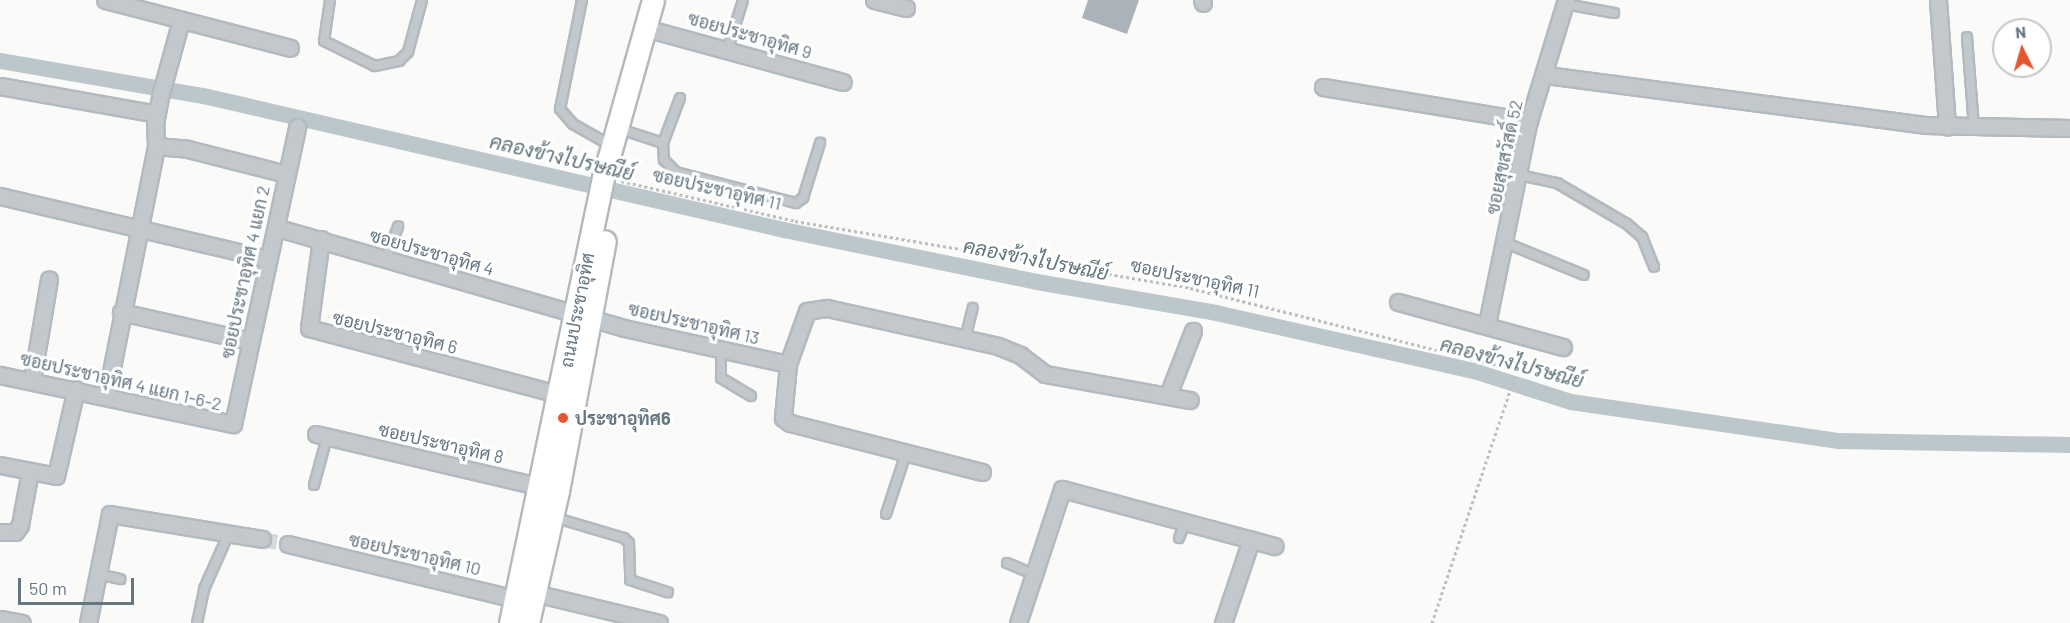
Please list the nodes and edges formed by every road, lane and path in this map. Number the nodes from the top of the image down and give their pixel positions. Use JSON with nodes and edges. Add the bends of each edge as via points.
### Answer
{"nodes":[{"id":1,"x":105,"y":0,"type":"edge"},
{"id":2,"x":330,"y":0,"type":"edge"},
{"id":3,"x":422,"y":0,"type":"edge"},
{"id":4,"x":582,"y":0,"type":"edge"},
{"id":5,"x":653,"y":0,"type":"edge"},
{"id":6,"x":668,"y":0,"type":"edge"},
{"id":7,"x":743,"y":0,"type":"edge"},
{"id":8,"x":874,"y":0,"type":"edge"},
{"id":9,"x":1938,"y":0,"type":"edge"},
{"id":10,"x":1565,"y":2,"type":"edge"},
{"id":11,"x":906,"y":8,"type":"dead end"},
{"id":12,"x":1614,"y":13,"type":"dead end"},
{"id":13,"x":182,"y":20,"type":"junction"},
{"id":14,"x":652,"y":29,"type":"junction"},
{"id":15,"x":1967,"y":37,"type":"dead end"},
{"id":16,"x":290,"y":48,"type":"dead end"},
{"id":17,"x":728,"y":48,"type":"junction"},
{"id":18,"x":1546,"y":75,"type":"junction"},
{"id":19,"x":843,"y":82,"type":"dead end"},
{"id":20,"x":0,"y":86,"type":"edge"},
{"id":21,"x":1323,"y":87,"type":"dead end"},
{"id":22,"x":680,"y":98,"type":"dead end"},
{"id":23,"x":157,"y":114,"type":"junction"},
{"id":24,"x":1529,"y":121,"type":"junction"},
{"id":25,"x":297,"y":127,"type":"dead end"},
{"id":26,"x":1947,"y":127,"type":"junction"},
{"id":27,"x":1974,"y":127,"type":"junction"},
{"id":28,"x":2070,"y":128,"type":"edge"},
{"id":29,"x":629,"y":132,"type":"junction"},
{"id":30,"x":663,"y":143,"type":"junction"},
{"id":31,"x":820,"y":143,"type":"dead end"},
{"id":32,"x":156,"y":146,"type":"junction"},
{"id":33,"x":611,"y":146,"type":"junction"},
{"id":34,"x":286,"y":174,"type":"junction"},
{"id":35,"x":1519,"y":175,"type":"junction"},
{"id":36,"x":608,"y":189,"type":"junction"},
{"id":37,"x":0,"y":196,"type":"edge"},
{"id":38,"x":398,"y":226,"type":"dead end"},
{"id":39,"x":140,"y":227,"type":"junction"},
{"id":40,"x":278,"y":228,"type":"junction"},
{"id":41,"x":321,"y":239,"type":"junction"},
{"id":42,"x":1506,"y":243,"type":"junction"},
{"id":43,"x":386,"y":258,"type":"junction"},
{"id":44,"x":268,"y":260,"type":"junction"},
{"id":45,"x":1654,"y":267,"type":"dead end"},
{"id":46,"x":1584,"y":275,"type":"dead end"},
{"id":47,"x":49,"y":279,"type":"dead end"},
{"id":48,"x":1398,"y":302,"type":"dead end"},
{"id":49,"x":973,"y":308,"type":"dead end"},
{"id":50,"x":121,"y":312,"type":"junction"},
{"id":51,"x":583,"y":317,"type":"junction"},
{"id":52,"x":1487,"y":324,"type":"junction"},
{"id":53,"x":1193,"y":331,"type":"dead end"},
{"id":54,"x":965,"y":339,"type":"junction"},
{"id":55,"x":250,"y":341,"type":"junction"},
{"id":56,"x":1563,"y":347,"type":"dead end"},
{"id":57,"x":721,"y":350,"type":"junction"},
{"id":58,"x":788,"y":364,"type":"junction"},
{"id":59,"x":0,"y":375,"type":"edge"},
{"id":60,"x":32,"y":380,"type":"junction"},
{"id":61,"x":76,"y":389,"type":"junction"},
{"id":62,"x":560,"y":395,"type":"junction"},
{"id":63,"x":751,"y":396,"type":"dead end"},
{"id":64,"x":1168,"y":396,"type":"junction"},
{"id":65,"x":106,"y":397,"type":"junction"},
{"id":66,"x":1190,"y":400,"type":"dead end"},
{"id":67,"x":233,"y":424,"type":"joint"},
{"id":68,"x":321,"y":436,"type":"joint"},
{"id":69,"x":906,"y":453,"type":"junction"},
{"id":70,"x":0,"y":465,"type":"edge"},
{"id":71,"x":30,"y":471,"type":"junction"},
{"id":72,"x":982,"y":472,"type":"dead end"},
{"id":73,"x":314,"y":485,"type":"dead end"},
{"id":74,"x":549,"y":489,"type":"junction"},
{"id":75,"x":886,"y":514,"type":"dead end"},
{"id":76,"x":552,"y":516,"type":"junction"},
{"id":77,"x":1185,"y":522,"type":"junction"},
{"id":78,"x":0,"y":532,"type":"edge"},
{"id":79,"x":228,"y":535,"type":"junction"},
{"id":80,"x":262,"y":538,"type":"tunnel mouth"},
{"id":81,"x":1179,"y":538,"type":"dead end"},
{"id":82,"x":1251,"y":540,"type":"junction"},
{"id":83,"x":288,"y":544,"type":"tunnel mouth"},
{"id":84,"x":1274,"y":546,"type":"dead end"},
{"id":85,"x":1007,"y":564,"type":"dead end"},
{"id":86,"x":98,"y":574,"type":"junction"},
{"id":87,"x":1033,"y":574,"type":"junction"},
{"id":88,"x":120,"y":579,"type":"dead end"},
{"id":89,"x":668,"y":592,"type":"dead end"},
{"id":90,"x":525,"y":601,"type":"edge"},
{"id":91,"x":0,"y":619,"type":"edge"},
{"id":92,"x":22,"y":623,"type":"edge"},
{"id":93,"x":88,"y":623,"type":"edge"},
{"id":94,"x":197,"y":623,"type":"edge"},
{"id":95,"x":510,"y":623,"type":"edge"},
{"id":96,"x":659,"y":623,"type":"edge"},
{"id":97,"x":1018,"y":623,"type":"edge"},
{"id":98,"x":1222,"y":623,"type":"edge"},
{"id":99,"x":1432,"y":623,"type":"edge"}],
"edges":[{"from":1,"to":13,"type":"street"},
{"from":2,"to":3,"type":"lane","via":[[324,41],[375,66],[399,61],[408,52]]},
{"from":4,"to":33,"type":"lane","via":[[560,110],[573,124]]},
{"from":5,"to":14,"type":"main road","name":"ถนนประชาอุทิศ"},
{"from":6,"to":14,"type":"main road","name":"ถนนประชาอุทิศ"},
{"from":7,"to":17,"type":"lane"},
{"from":8,"to":11,"type":"street"},
{"from":9,"to":26,"type":"street"},
{"from":10,"to":12,"type":"lane"},
{"from":10,"to":18,"type":"street","name":"ซอยสุขสวัสดิ์ 52"},
{"from":13,"to":16,"type":"street"},
{"from":13,"to":23,"type":"street"},
{"from":14,"to":17,"type":"street","name":"ซอยประชาอุทิศ 9"},
{"from":14,"to":29,"type":"main road","name":"ถนนประชาอุทิศ"},
{"from":14,"to":33,"type":"main road","name":"ถนนประชาอุทิศ"},
{"from":15,"to":27,"type":"lane"},
{"from":17,"to":19,"type":"street","name":"ซอยประชาอุทิศ 9"},
{"from":18,"to":24,"type":"street","name":"ซอยสุขสวัสดิ์ 52"},
{"from":18,"to":26,"type":"street"},
{"from":20,"to":23,"type":"street"},
{"from":21,"to":24,"type":"street"},
{"from":22,"to":30,"type":"lane"},
{"from":23,"to":32,"type":"street"},
{"from":24,"to":35,"type":"street","name":"ซอยสุขสวัสดิ์ 52"},
{"from":25,"to":34,"type":"street","name":"ซอยประชาอุทิศ 4 แยก 2"},
{"from":26,"to":27,"type":"street"},
{"from":27,"to":28,"type":"street"},
{"from":29,"to":30,"type":"lane"},
{"from":29,"to":36,"type":"main road","name":"ถนนประชาอุทิศ"},
{"from":30,"to":31,"type":"lane","via":[[664,160],[676,172],[796,202],[803,198]]},
{"from":32,"to":34,"type":"street","via":[[188,149]]},
{"from":32,"to":39,"type":"street"},
{"from":33,"to":36,"type":"main road","name":"ถนนประชาอุทิศ"},
{"from":34,"to":40,"type":"street","name":"ซอยประชาอุทิศ 4 แยก 2"},
{"from":35,"to":42,"type":"street","name":"ซอยสุขสวัสดิ์ 52"},
{"from":35,"to":45,"type":"lane","via":[[1557,183],[1627,224],[1642,237]]},
{"from":36,"to":51,"type":"main road","name":"ถนนประชาอุทิศ"},
{"from":36,"to":99,"type":"path","name":"ซอยประชาอุทิศ 11","via":[[1190,288],[1516,370]]},
{"from":37,"to":39,"type":"street"},
{"from":38,"to":43,"type":"lane"},
{"from":39,"to":44,"type":"street"},
{"from":39,"to":50,"type":"street"},
{"from":40,"to":41,"type":"street","name":"ซอยประชาอุทิศ 4"},
{"from":40,"to":44,"type":"street","name":"ซอยประชาอุทิศ 4 แยก 2"},
{"from":41,"to":43,"type":"street","name":"ซอยประชาอุทิศ 4"},
{"from":41,"to":62,"type":"street","name":"ซอยประชาอุทิศ 6","via":[[309,328]]},
{"from":42,"to":46,"type":"lane"},
{"from":42,"to":52,"type":"street","name":"ซอยสุขสวัสดิ์ 52"},
{"from":43,"to":51,"type":"street","name":"ซอยประชาอุทิศ 4"},
{"from":44,"to":55,"type":"street","name":"ซอยประชาอุทิศ 4 แยก 2"},
{"from":47,"to":60,"type":"street"},
{"from":48,"to":52,"type":"street"},
{"from":49,"to":54,"type":"lane"},
{"from":50,"to":55,"type":"street"},
{"from":50,"to":65,"type":"street"},
{"from":51,"to":57,"type":"street","name":"ซอยประชาอุทิศ 13"},
{"from":51,"to":62,"type":"main road","name":"ถนนประชาอุทิศ"},
{"from":51,"to":74,"type":"main road","name":"ถนนประชาอุทิศ"},
{"from":52,"to":56,"type":"street"},
{"from":53,"to":64,"type":"street"},
{"from":54,"to":58,"type":"street","via":[[816,307],[803,316]]},
{"from":54,"to":64,"type":"street","via":[[1012,351],[1045,374]]},
{"from":55,"to":67,"type":"street","name":"ซอยประชาอุทิศ 4 แยก 2"},
{"from":57,"to":58,"type":"street","name":"ซอยประชาอุทิศ 13"},
{"from":57,"to":63,"type":"lane","via":[[721,378]]},
{"from":58,"to":69,"type":"street","via":[[782,408],[790,423]]},
{"from":59,"to":60,"type":"street","name":"ซอยประชาอุทิศ 4 แยก 1-6-2"},
{"from":60,"to":61,"type":"street","name":"ซอยประชาอุทิศ 4 แยก 1-6-2"},
{"from":61,"to":65,"type":"street","name":"ซอยประชาอุทิศ 4 แยก 1-6-2"},
{"from":61,"to":71,"type":"street","via":[[59,472],[56,476]]},
{"from":62,"to":74,"type":"main road","name":"ถนนประชาอุทิศ"},
{"from":64,"to":66,"type":"street"},
{"from":65,"to":67,"type":"street","name":"ซอยประชาอุทิศ 4 แยก 1-6-2"},
{"from":68,"to":73,"type":"lane"},
{"from":68,"to":74,"type":"street","name":"ซอยประชาอุทิศ 8"},
{"from":69,"to":72,"type":"street"},
{"from":69,"to":75,"type":"lane"},
{"from":70,"to":71,"type":"street"},
{"from":71,"to":78,"type":"street","via":[[20,525],[15,532]]},
{"from":74,"to":76,"type":"main road","name":"ถนนประชาอุทิศ"},
{"from":74,"to":90,"type":"main road","name":"ถนนประชาอุทิศ"},
{"from":76,"to":89,"type":"lane","via":[[624,538],[628,543],[630,580]]},
{"from":76,"to":90,"type":"main road","name":"ถนนประชาอุทิศ"},
{"from":77,"to":81,"type":"lane"},
{"from":77,"to":82,"type":"street"},
{"from":77,"to":87,"type":"street","via":[[1062,489]]},
{"from":79,"to":80,"type":"street"},
{"from":79,"to":86,"type":"street","via":[[110,514]]},
{"from":79,"to":94,"type":"lane","via":[[204,589]]},
{"from":82,"to":84,"type":"street"},
{"from":82,"to":98,"type":"street"},
{"from":83,"to":90,"type":"street","name":"ซอยประชาอุทิศ 10"},
{"from":85,"to":87,"type":"lane"},
{"from":86,"to":88,"type":"lane"},
{"from":86,"to":93,"type":"street"},
{"from":87,"to":97,"type":"street"},
{"from":90,"to":95,"type":"main road","name":"ถนนประชาอุทิศ"},
{"from":90,"to":96,"type":"street","name":"ซอยประชาอุทิศ 10"},
{"from":91,"to":92,"type":"street"}]}
